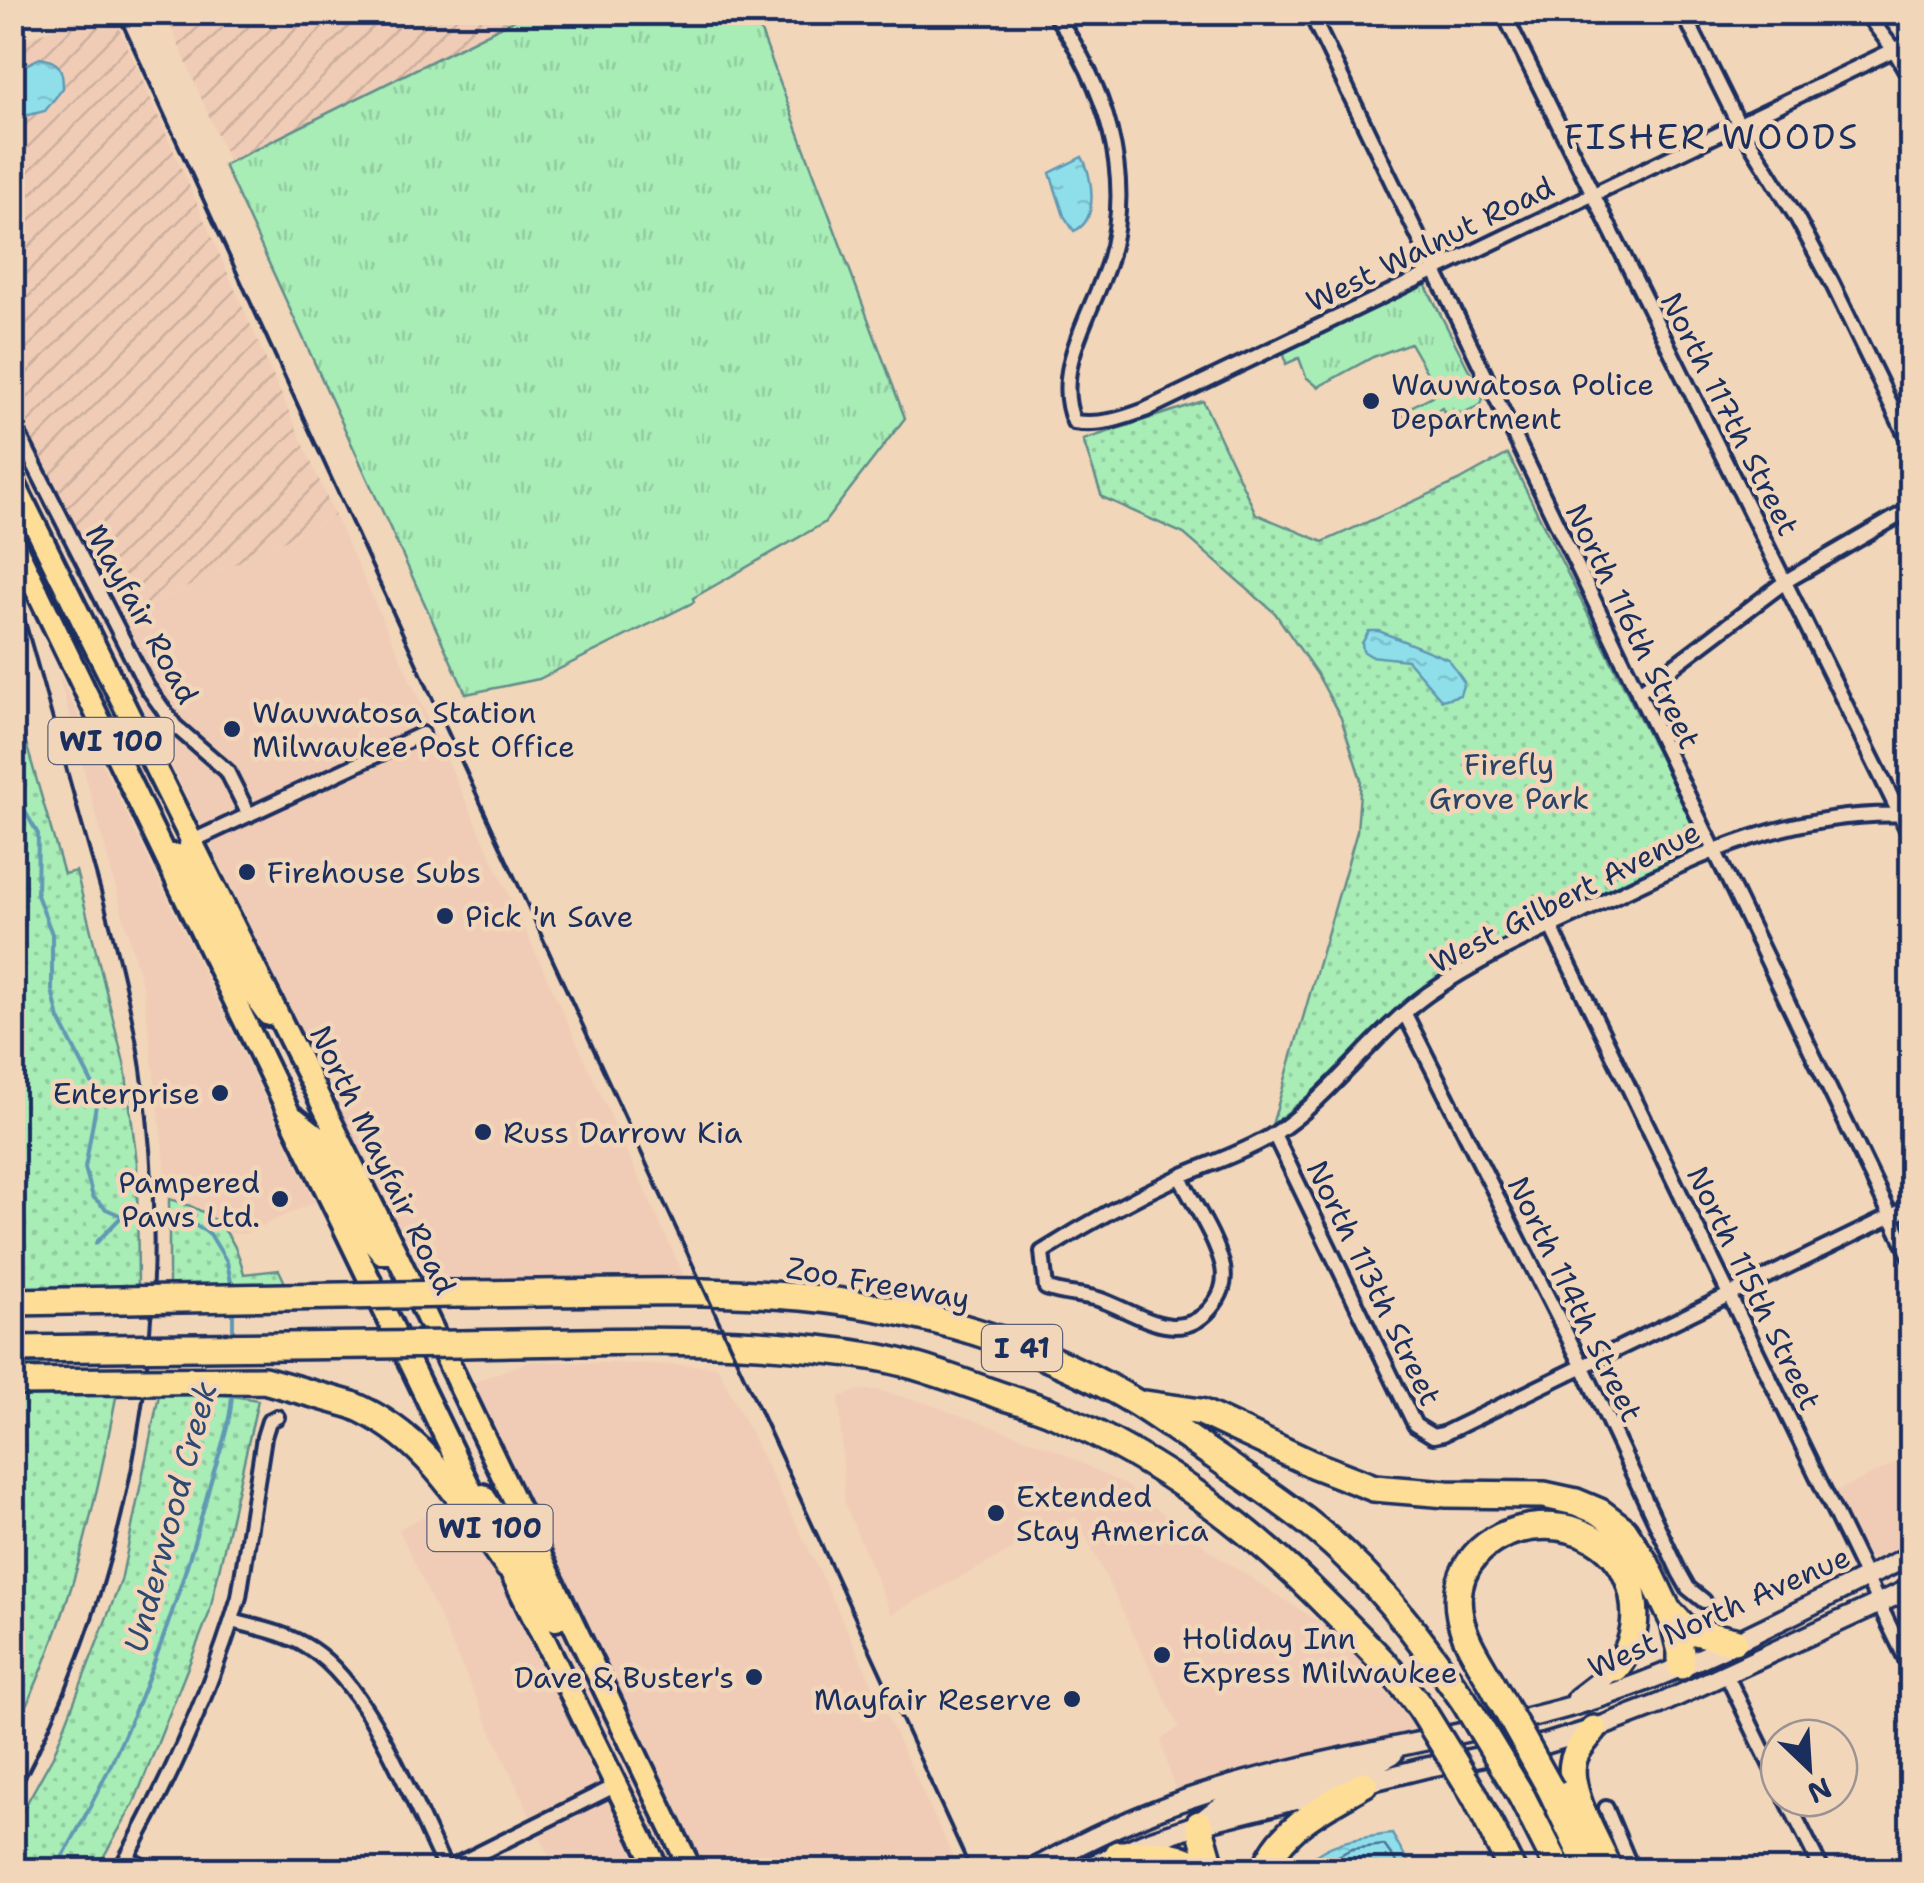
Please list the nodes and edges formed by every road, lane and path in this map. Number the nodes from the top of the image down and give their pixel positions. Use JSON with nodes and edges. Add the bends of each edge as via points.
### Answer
{"nodes":[{"id":1,"x":1053,"y":12,"type":"edge"},
{"id":2,"x":1310,"y":12,"type":"edge"},
{"id":3,"x":1503,"y":12,"type":"edge"},
{"id":4,"x":1683,"y":12,"type":"edge"},
{"id":5,"x":1865,"y":12,"type":"edge"},
{"id":6,"x":1912,"y":42,"type":"edge"},
{"id":7,"x":1894,"y":50,"type":"junction"},
{"id":8,"x":1912,"y":81,"type":"edge"},
{"id":9,"x":1738,"y":123,"type":"junction"},
{"id":10,"x":1590,"y":194,"type":"junction"},
{"id":11,"x":1433,"y":270,"type":"junction"},
{"id":12,"x":12,"y":421,"type":"edge"},
{"id":13,"x":1912,"y":448,"type":"edge"},
{"id":14,"x":12,"y":480,"type":"edge"},
{"id":15,"x":1912,"y":508,"type":"edge"},
{"id":16,"x":12,"y":538,"type":"edge"},
{"id":17,"x":1786,"y":581,"type":"junction"},
{"id":18,"x":58,"y":631,"type":"junction"},
{"id":19,"x":1638,"y":693,"type":"junction"},
{"id":20,"x":422,"y":734,"type":"dead end"},
{"id":21,"x":1906,"y":814,"type":"edge"},
{"id":22,"x":249,"y":815,"type":"junction"},
{"id":23,"x":1912,"y":839,"type":"edge"},
{"id":24,"x":194,"y":840,"type":"junction"},
{"id":25,"x":1714,"y":849,"type":"junction"},
{"id":26,"x":166,"y":854,"type":"junction"},
{"id":27,"x":1550,"y":926,"type":"junction"},
{"id":28,"x":1405,"y":1014,"type":"junction"},
{"id":29,"x":296,"y":1052,"type":"junction"},
{"id":30,"x":292,"y":1115,"type":"junction"},
{"id":31,"x":1274,"y":1134,"type":"junction"},
{"id":32,"x":1180,"y":1177,"type":"junction"},
{"id":33,"x":1912,"y":1206,"type":"edge"},
{"id":34,"x":1890,"y":1215,"type":"junction"},
{"id":35,"x":396,"y":1252,"type":"junction"},
{"id":36,"x":1912,"y":1260,"type":"edge"},
{"id":37,"x":1730,"y":1296,"type":"junction"},
{"id":38,"x":12,"y":1302,"type":"edge"},
{"id":39,"x":12,"y":1350,"type":"edge"},
{"id":40,"x":1582,"y":1366,"type":"junction"},
{"id":41,"x":12,"y":1382,"type":"edge"},
{"id":42,"x":1136,"y":1402,"type":"junction"},
{"id":43,"x":277,"y":1417,"type":"dead end"},
{"id":44,"x":457,"y":1462,"type":"junction"},
{"id":45,"x":1912,"y":1554,"type":"edge"},
{"id":46,"x":508,"y":1566,"type":"junction"},
{"id":47,"x":1867,"y":1576,"type":"junction"},
{"id":48,"x":1912,"y":1588,"type":"edge"},
{"id":49,"x":1704,"y":1602,"type":"dead end"},
{"id":50,"x":1880,"y":1602,"type":"junction"},
{"id":51,"x":1669,"y":1610,"type":"junction"},
{"id":52,"x":232,"y":1620,"type":"junction"},
{"id":53,"x":1734,"y":1641,"type":"junction"},
{"id":54,"x":1681,"y":1666,"type":"junction"},
{"id":55,"x":1616,"y":1668,"type":"joint"},
{"id":56,"x":1912,"y":1672,"type":"edge"},
{"id":57,"x":1726,"y":1674,"type":"junction"},
{"id":58,"x":602,"y":1686,"type":"junction"},
{"id":59,"x":1651,"y":1708,"type":"junction"},
{"id":60,"x":1559,"y":1710,"type":"junction"},
{"id":61,"x":1594,"y":1729,"type":"junction"},
{"id":62,"x":1759,"y":1742,"type":"edge"},
{"id":63,"x":1409,"y":1744,"type":"junction"},
{"id":64,"x":1364,"y":1784,"type":"junction"},
{"id":65,"x":616,"y":1786,"type":"junction"},
{"id":66,"x":1192,"y":1797,"type":"junction"},
{"id":67,"x":1606,"y":1808,"type":"dead end"},
{"id":68,"x":1796,"y":1818,"type":"edge"},
{"id":69,"x":1199,"y":1824,"type":"junction"},
{"id":70,"x":1496,"y":1838,"type":"junction"},
{"id":71,"x":1118,"y":1854,"type":"junction"},
{"id":72,"x":124,"y":1864,"type":"edge"},
{"id":73,"x":149,"y":1870,"type":"edge"},
{"id":74,"x":446,"y":1870,"type":"edge"},
{"id":75,"x":658,"y":1870,"type":"edge"},
{"id":76,"x":691,"y":1870,"type":"edge"},
{"id":77,"x":1032,"y":1870,"type":"edge"},
{"id":78,"x":1082,"y":1870,"type":"edge"},
{"id":79,"x":1202,"y":1870,"type":"edge"},
{"id":80,"x":1212,"y":1870,"type":"edge"},
{"id":81,"x":1265,"y":1870,"type":"edge"},
{"id":82,"x":1500,"y":1870,"type":"edge"},
{"id":83,"x":1512,"y":1870,"type":"edge"},
{"id":84,"x":1559,"y":1870,"type":"edge"},
{"id":85,"x":1589,"y":1870,"type":"edge"},
{"id":86,"x":1610,"y":1870,"type":"edge"},
{"id":87,"x":1632,"y":1870,"type":"edge"},
{"id":88,"x":1822,"y":1870,"type":"edge"}],
"edges":[{"from":1,"to":11,"type":"street","name":"West Walnut Road","via":[[1101,99],[1117,174],[1110,257],[1067,382],[1074,422],[1106,423],[1145,410]]},
{"from":2,"to":11,"type":"street","name":"North 116th Street"},
{"from":3,"to":10,"type":"street","name":"North 117th Street"},
{"from":4,"to":9,"type":"street"},
{"from":5,"to":7,"type":"street"},
{"from":6,"to":7,"type":"street","name":"West Walnut Road"},
{"from":7,"to":8,"type":"street"},
{"from":7,"to":9,"type":"street","name":"West Walnut Road"},
{"from":9,"to":10,"type":"street","name":"West Walnut Road"},
{"from":9,"to":13,"type":"street","via":[[1823,267]]},
{"from":10,"to":11,"type":"street","name":"West Walnut Road"},
{"from":10,"to":17,"type":"street","name":"North 117th Street"},
{"from":11,"to":19,"type":"street","name":"North 116th Street"},
{"from":12,"to":22,"type":"street","name":"Mayfair Road","via":[[147,687],[175,726],[227,771]]},
{"from":14,"to":24,"type":"main road","name":"North Mayfair Road","number":"WI 100"},
{"from":15,"to":17,"type":"street"},
{"from":16,"to":18,"type":"main road","name":"North Mayfair Road","number":"WI 100"},
{"from":17,"to":19,"type":"street"},
{"from":17,"to":21,"type":"street","name":"North 117th Street"},
{"from":18,"to":24,"type":"main road","via":[[111,706],[174,831]]},
{"from":18,"to":26,"type":"main road","name":"North Mayfair Road","number":"WI 100"},
{"from":19,"to":25,"type":"street","name":"North 116th Street"},
{"from":20,"to":22,"type":"street"},
{"from":21,"to":23,"type":"street","name":"North 117th Street"},
{"from":21,"to":25,"type":"street","name":"West Gilbert Avenue","via":[[1810,821]]},
{"from":22,"to":24,"type":"street"},
{"from":24,"to":26,"type":"street"},
{"from":24,"to":29,"type":"main road","name":"North Mayfair Road","number":"WI 100"},
{"from":25,"to":27,"type":"street","name":"West Gilbert Avenue"},
{"from":25,"to":34,"type":"street","name":"North 116th Street"},
{"from":26,"to":29,"type":"main road","via":[[190,865],[250,990]]},
{"from":26,"to":30,"type":"main road","name":"North Mayfair Road","number":"WI 100"},
{"from":27,"to":28,"type":"street","name":"West Gilbert Avenue","via":[[1467,970]]},
{"from":27,"to":37,"type":"street","name":"North 115th Street"},
{"from":28,"to":31,"type":"street","name":"West Gilbert Avenue"},
{"from":28,"to":40,"type":"street","name":"North 114th Street"},
{"from":29,"to":35,"type":"main road","name":"North Mayfair Road","number":"WI 100"},
{"from":30,"to":35,"type":"main road","via":[[325,1142],[372,1241],[382,1253]]},
{"from":30,"to":44,"type":"main road","name":"North Mayfair Road","number":"WI 100"},
{"from":31,"to":32,"type":"street","name":"West Gilbert Avenue"},
{"from":31,"to":40,"type":"street","name":"North 113th Street","via":[[1415,1424],[1426,1434],[1443,1434]]},
{"from":32,"to":32,"type":"street","name":"West Gilbert Avenue","via":[[1222,1262],[1220,1297],[1204,1316],[1166,1328],[1096,1298],[1046,1288],[1042,1252]]},
{"from":33,"to":34,"type":"street"},
{"from":34,"to":36,"type":"street","name":"North 116th Street"},
{"from":34,"to":37,"type":"street"},
{"from":35,"to":58,"type":"main road","name":"North Mayfair Road","number":"WI 100"},
{"from":37,"to":40,"type":"street"},
{"from":37,"to":47,"type":"street","name":"North 115th Street"},
{"from":38,"to":42,"type":"highway","name":"Zoo Freeway","number":"I 41","bridge":true,"via":[[453,1294],[802,1298],[994,1337]]},
{"from":39,"to":70,"type":"highway","number":"I 41","bridge":true,"via":[[714,1341],[878,1357],[942,1374],[1054,1414],[1234,1518],[1392,1672],[1422,1710]]},
{"from":40,"to":49,"type":"street","name":"North 114th Street","via":[[1679,1572]]},
{"from":41,"to":46,"type":"highway","bridge":true,"via":[[264,1380],[352,1405],[400,1431],[436,1464]]},
{"from":42,"to":51,"type":"highway","via":[[1201,1412],[1388,1492],[1536,1494],[1576,1502],[1624,1530]]},
{"from":42,"to":84,"type":"highway","name":"Zoo Freeway","number":"I 41","bridge":true,"via":[[1345,1554],[1464,1701]]},
{"from":43,"to":52,"type":"street","via":[[269,1420],[264,1437]]},
{"from":44,"to":46,"type":"main road","name":"North Mayfair Road","number":"WI 100"},
{"from":44,"to":58,"type":"main road","via":[[524,1555],[582,1674]]},
{"from":45,"to":47,"type":"main road","name":"West North Avenue"},
{"from":46,"to":65,"type":"main road","name":"North Mayfair Road","number":"WI 100"},
{"from":47,"to":50,"type":"street","name":"North 115th Street"},
{"from":47,"to":53,"type":"main road","name":"West North Avenue"},
{"from":48,"to":50,"type":"main road","name":"West North Avenue"},
{"from":50,"to":56,"type":"street","name":"North 115th Street"},
{"from":50,"to":57,"type":"main road","name":"West North Avenue"},
{"from":51,"to":53,"type":"highway","via":[[1688,1630]]},
{"from":51,"to":54,"type":"highway"},
{"from":52,"to":72,"type":"street"},
{"from":52,"to":74,"type":"street","via":[[297,1640],[345,1680]]},
{"from":53,"to":54,"type":"main road","name":"West North Avenue"},
{"from":54,"to":59,"type":"main road","via":[[1676,1682]]},
{"from":54,"to":60,"type":"main road","name":"West North Avenue"},
{"from":55,"to":60,"type":"main road"},
{"from":55,"to":85,"type":"highway","bridge":true,"via":[[1634,1634],[1630,1581],[1586,1533],[1558,1524],[1525,1526],[1471,1560],[1461,1581],[1460,1620]]},
{"from":57,"to":59,"type":"main road","name":"West North Avenue"},
{"from":57,"to":62,"type":"street"},
{"from":58,"to":76,"type":"main road","name":"North Mayfair Road","number":"WI 100"},
{"from":59,"to":61,"type":"main road","name":"West North Avenue"},
{"from":60,"to":63,"type":"main road","name":"West North Avenue"},
{"from":61,"to":64,"type":"main road","name":"West North Avenue"},
{"from":61,"to":86,"type":"highway","via":[[1572,1770]]},
{"from":63,"to":66,"type":"main road","name":"West North Avenue"},
{"from":63,"to":69,"type":"main road","via":[[1344,1775],[1236,1799]]},
{"from":64,"to":69,"type":"main road","name":"West North Avenue"},
{"from":64,"to":81,"type":"highway","via":[[1300,1824]]},
{"from":65,"to":74,"type":"street"},
{"from":65,"to":75,"type":"main road","name":"North Mayfair Road","number":"WI 100"},
{"from":66,"to":69,"type":"main road"},
{"from":66,"to":77,"type":"main road","name":"West North Avenue"},
{"from":67,"to":87,"type":"street"},
{"from":68,"to":88,"type":"street"},
{"from":69,"to":71,"type":"main road","name":"West North Avenue"},
{"from":69,"to":80,"type":"highway"},
{"from":70,"to":82,"type":"highway"},
{"from":70,"to":83,"type":"highway","number":"I 41"},
{"from":71,"to":78,"type":"main road","name":"West North Avenue"},
{"from":71,"to":79,"type":"highway","via":[[1173,1854]]},
{"from":72,"to":73,"type":"street"}]}
